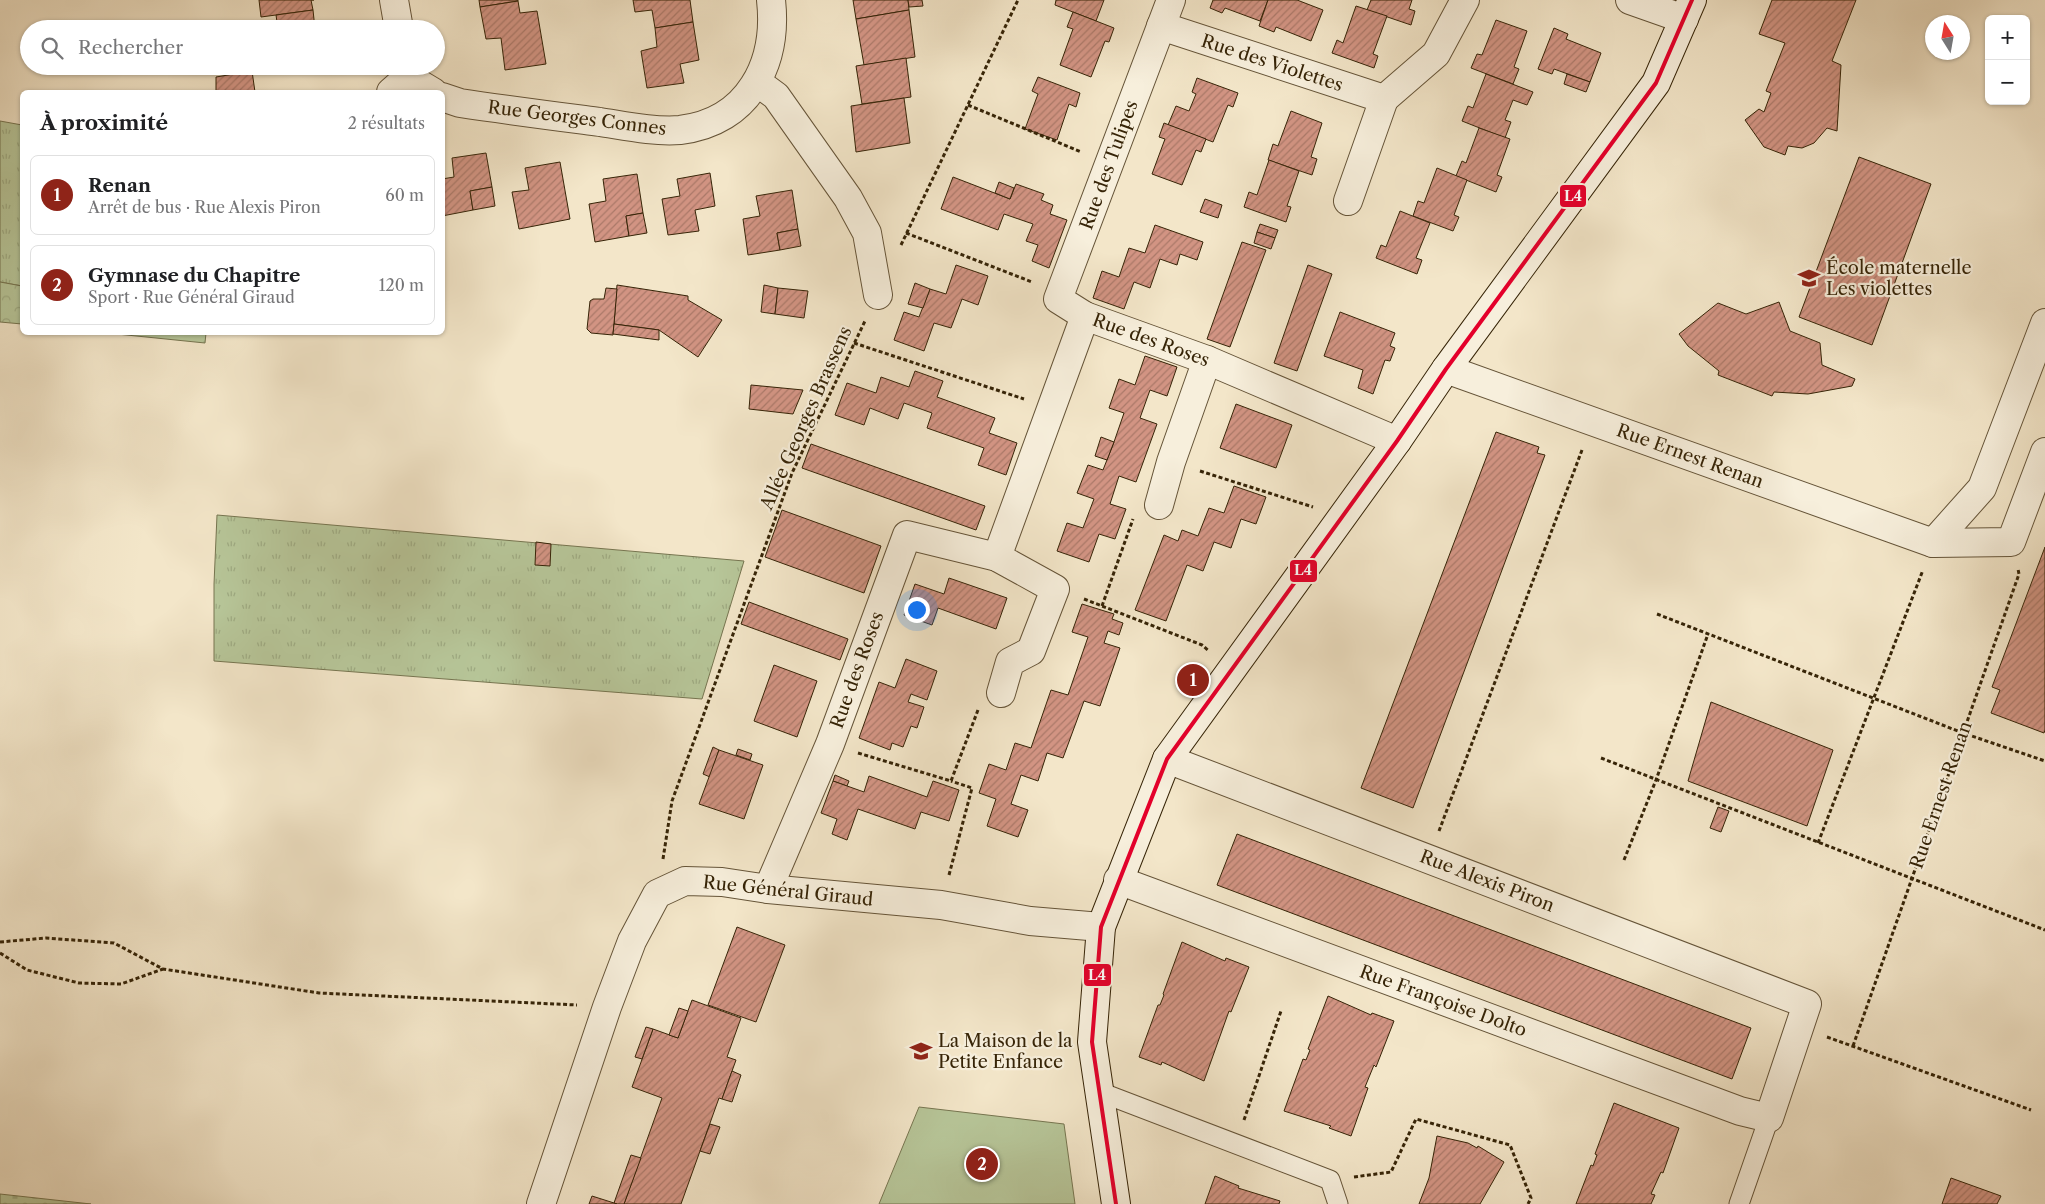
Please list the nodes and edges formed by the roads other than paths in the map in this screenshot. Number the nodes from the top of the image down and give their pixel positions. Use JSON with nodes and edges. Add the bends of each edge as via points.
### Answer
{"nodes":[{"id":1,"x":394,"y":0,"type":"edge"},
{"id":2,"x":771,"y":0,"type":"edge"},
{"id":3,"x":1171,"y":0,"type":"edge"},
{"id":4,"x":1465,"y":0,"type":"edge"},
{"id":5,"x":1630,"y":0,"type":"edge"},
{"id":6,"x":1688,"y":10,"type":"edge"},
{"id":7,"x":397,"y":20,"type":"edge"},
{"id":8,"x":1161,"y":26,"type":"junction"},
{"id":9,"x":402,"y":79,"type":"edge"},
{"id":10,"x":757,"y":82,"type":"junction"},
{"id":11,"x":428,"y":90,"type":"edge"},
{"id":12,"x":445,"y":98,"type":"edge"},
{"id":13,"x":1384,"y":100,"type":"junction"},
{"id":14,"x":1348,"y":201,"type":"dead end"},
{"id":15,"x":878,"y":295,"type":"road end"},
{"id":16,"x":1086,"y":316,"type":"junction"},
{"id":17,"x":2045,"y":322,"type":"edge"},
{"id":18,"x":1207,"y":360,"type":"junction"},
{"id":19,"x":1446,"y":369,"type":"junction"},
{"id":20,"x":1397,"y":441,"type":"junction"},
{"id":21,"x":2045,"y":452,"type":"edge"},
{"id":22,"x":1159,"y":505,"type":"road end"},
{"id":23,"x":1933,"y":543,"type":"junction"},
{"id":24,"x":997,"y":556,"type":"junction"},
{"id":25,"x":1001,"y":693,"type":"road end"},
{"id":26,"x":1167,"y":759,"type":"junction"},
{"id":27,"x":1118,"y":880,"type":"junction"},
{"id":28,"x":768,"y":889,"type":"junction"},
{"id":29,"x":1101,"y":927,"type":"junction"},
{"id":30,"x":1100,"y":1092,"type":"junction"},
{"id":31,"x":1769,"y":1118,"type":"junction"},
{"id":32,"x":540,"y":1204,"type":"edge"},
{"id":33,"x":1116,"y":1204,"type":"edge"},
{"id":34,"x":1338,"y":1204,"type":"edge"},
{"id":35,"x":1739,"y":1204,"type":"edge"}],
"edges":[{"from":1,"to":7,"type":"street"},
{"from":2,"to":10,"type":"street","name":"Rue Georges Connes","via":[[772,40]]},
{"from":3,"to":8,"type":"street","name":"Rue des Tulipes"},
{"from":4,"to":13,"type":"street","via":[[1436,54]]},
{"from":5,"to":6,"type":"street"},
{"from":6,"to":19,"type":"street","via":[[1656,83]]},
{"from":8,"to":13,"type":"street","name":"Rue des Violettes"},
{"from":8,"to":16,"type":"street","name":"Rue des Tulipes","via":[[1058,299]]},
{"from":9,"to":11,"type":"street"},
{"from":10,"to":12,"type":"street","name":"Rue Georges Connes","via":[[738,104],[724,114],[710,122],[679,130],[460,104]]},
{"from":10,"to":15,"type":"street","via":[[776,96],[848,198],[867,233]]},
{"from":13,"to":14,"type":"street"},
{"from":16,"to":18,"type":"street","name":"Rue des Roses"},
{"from":16,"to":24,"type":"street","name":"Rue des Roses"},
{"from":17,"to":23,"type":"street","via":[[1982,488]]},
{"from":18,"to":20,"type":"street","name":"Rue des Roses"},
{"from":18,"to":22,"type":"street"},
{"from":19,"to":20,"type":"street"},
{"from":19,"to":23,"type":"street","name":"Rue Ernest Renan"},
{"from":20,"to":26,"type":"street"},
{"from":21,"to":23,"type":"street","name":"Rue Ernest Renan","via":[[2011,542]]},
{"from":24,"to":25,"type":"street","name":"Rue des Roses","via":[[1055,589],[1031,651],[1010,662]]},
{"from":24,"to":28,"type":"street","name":"Rue des Roses","via":[[907,535],[830,744]]},
{"from":26,"to":27,"type":"street"},
{"from":26,"to":31,"type":"street","name":"Rue Alexis Piron","via":[[1429,859],[1803,1015]]},
{"from":27,"to":29,"type":"street"},
{"from":27,"to":31,"type":"street","name":"Rue Françoise Dolto","via":[[1731,1108]]},
{"from":28,"to":29,"type":"street","name":"Rue Général Giraud","via":[[941,905],[1030,920]]},
{"from":28,"to":32,"type":"street","name":"Rue Général Giraud","via":[[722,882],[686,881],[657,894],[632,941],[607,1006]]},
{"from":29,"to":30,"type":"street","via":[[1092,1042]]},
{"from":30,"to":33,"type":"street"},
{"from":30,"to":34,"type":"lane","via":[[1330,1180]]},
{"from":31,"to":35,"type":"lane"}]}
